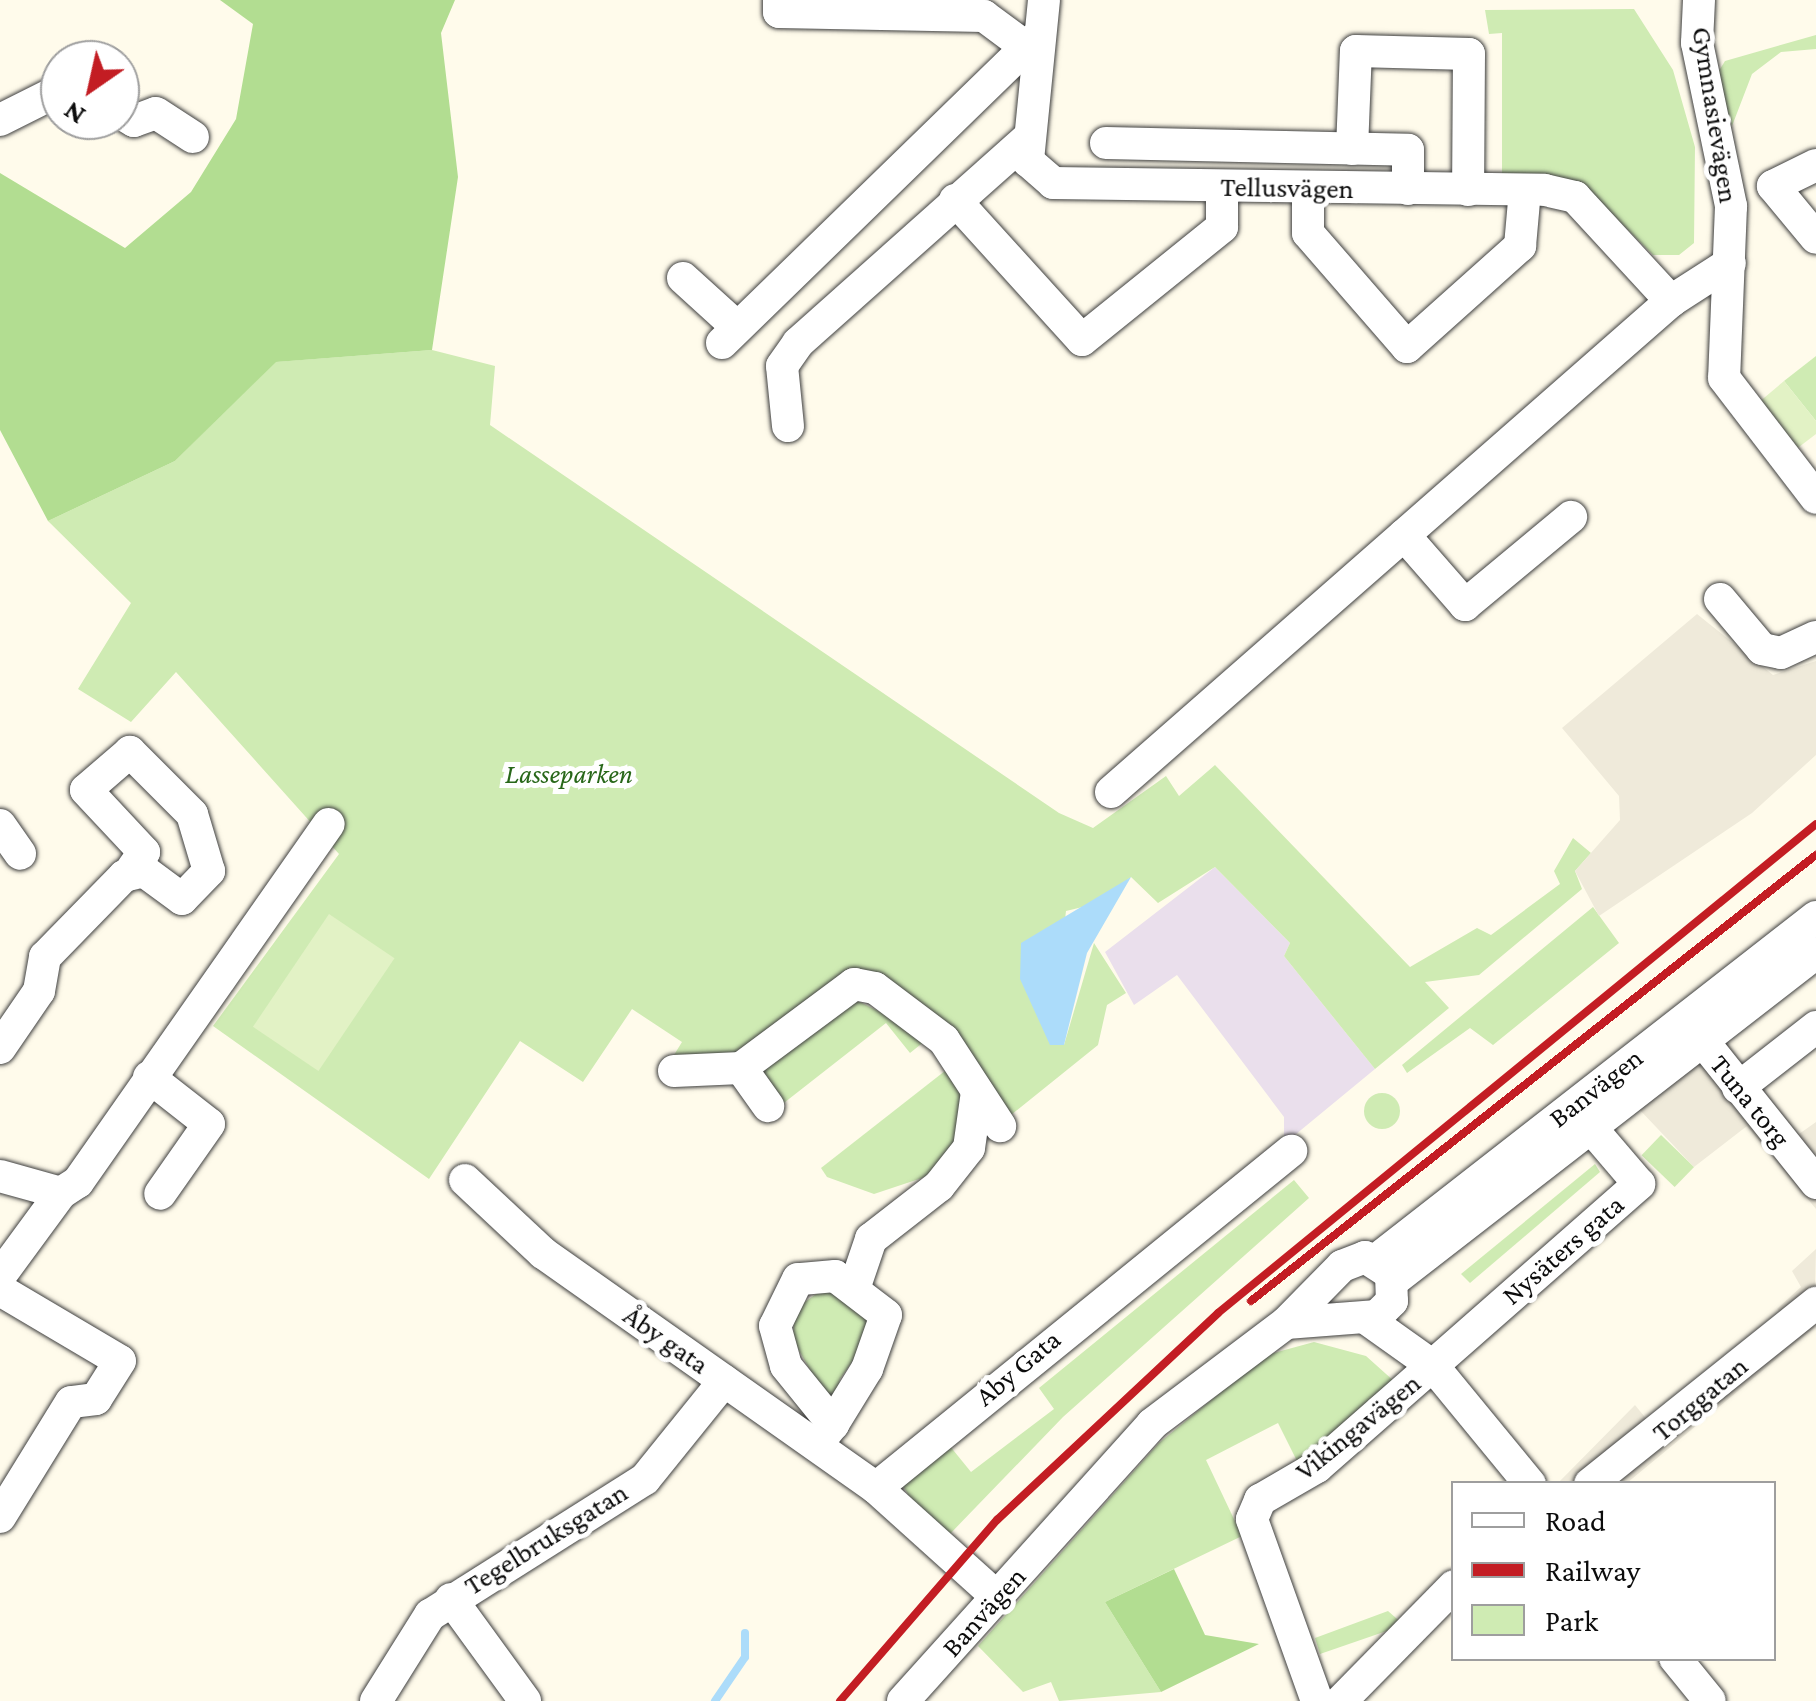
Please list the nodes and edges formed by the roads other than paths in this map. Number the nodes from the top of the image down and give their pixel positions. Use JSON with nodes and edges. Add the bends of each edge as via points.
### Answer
{"nodes":[{"id":1,"x":779,"y":0,"type":"edge"},
{"id":2,"x":1044,"y":0,"type":"edge"},
{"id":3,"x":1698,"y":0,"type":"edge"},
{"id":4,"x":1029,"y":41,"type":"junction"},
{"id":5,"x":40,"y":100,"type":"edge"},
{"id":6,"x":140,"y":119,"type":"edge"},
{"id":7,"x":0,"y":120,"type":"edge"},
{"id":8,"x":194,"y":136,"type":"dead end"},
{"id":9,"x":1028,"y":138,"type":"junction"},
{"id":10,"x":1106,"y":143,"type":"dead end"},
{"id":11,"x":1352,"y":149,"type":"junction"},
{"id":12,"x":1816,"y":164,"type":"edge"},
{"id":13,"x":1222,"y":187,"type":"junction"},
{"id":14,"x":1308,"y":188,"type":"junction"},
{"id":15,"x":1408,"y":189,"type":"junction"},
{"id":16,"x":1468,"y":190,"type":"junction"},
{"id":17,"x":1525,"y":190,"type":"junction"},
{"id":18,"x":956,"y":200,"type":"junction"},
{"id":19,"x":1816,"y":238,"type":"edge"},
{"id":20,"x":1730,"y":263,"type":"junction"},
{"id":21,"x":683,"y":278,"type":"dead end"},
{"id":22,"x":1671,"y":301,"type":"junction"},
{"id":23,"x":788,"y":426,"type":"dead end"},
{"id":24,"x":1816,"y":498,"type":"edge"},
{"id":25,"x":1571,"y":517,"type":"dead end"},
{"id":26,"x":1404,"y":536,"type":"junction"},
{"id":27,"x":1720,"y":599,"type":"dead end"},
{"id":28,"x":1816,"y":637,"type":"edge"},
{"id":29,"x":1111,"y":792,"type":"dead end"},
{"id":30,"x":0,"y":824,"type":"edge"},
{"id":31,"x":329,"y":824,"type":"dead end"},
{"id":32,"x":20,"y":854,"type":"dead end"},
{"id":33,"x":128,"y":875,"type":"junction"},
{"id":34,"x":1816,"y":917,"type":"edge"},
{"id":35,"x":1816,"y":954,"type":"edge"},
{"id":36,"x":1816,"y":1027,"type":"edge"},
{"id":37,"x":1702,"y":1040,"type":"junction"},
{"id":38,"x":0,"y":1048,"type":"edge"},
{"id":39,"x":740,"y":1068,"type":"junction"},
{"id":40,"x":674,"y":1071,"type":"dead end"},
{"id":41,"x":149,"y":1077,"type":"junction"},
{"id":42,"x":1738,"y":1088,"type":"junction"},
{"id":43,"x":977,"y":1092,"type":"junction"},
{"id":44,"x":768,"y":1106,"type":"dead end"},
{"id":45,"x":1000,"y":1126,"type":"dead end"},
{"id":46,"x":1592,"y":1129,"type":"junction"},
{"id":47,"x":1292,"y":1151,"type":"dead end"},
{"id":48,"x":1810,"y":1164,"type":"edge"},
{"id":49,"x":0,"y":1176,"type":"edge"},
{"id":50,"x":465,"y":1180,"type":"dead end"},
{"id":51,"x":60,"y":1193,"type":"junction"},
{"id":52,"x":160,"y":1194,"type":"dead end"},
{"id":53,"x":0,"y":1276,"type":"edge"},
{"id":54,"x":1388,"y":1277,"type":"junction"},
{"id":55,"x":1334,"y":1280,"type":"junction"},
{"id":56,"x":855,"y":1286,"type":"junction"},
{"id":57,"x":0,"y":1290,"type":"edge"},
{"id":58,"x":1816,"y":1303,"type":"edge"},
{"id":59,"x":1362,"y":1319,"type":"junction"},
{"id":60,"x":1286,"y":1324,"type":"junction"},
{"id":61,"x":1433,"y":1366,"type":"junction"},
{"id":62,"x":724,"y":1381,"type":"junction"},
{"id":63,"x":825,"y":1434,"type":"junction"},
{"id":64,"x":1528,"y":1481,"type":"edge"},
{"id":65,"x":1594,"y":1481,"type":"edge"},
{"id":66,"x":876,"y":1488,"type":"junction"},
{"id":67,"x":0,"y":1517,"type":"edge"},
{"id":68,"x":1451,"y":1589,"type":"edge"},
{"id":69,"x":998,"y":1597,"type":"junction"},
{"id":70,"x":452,"y":1598,"type":"junction"},
{"id":71,"x":1677,"y":1661,"type":"edge"},
{"id":72,"x":376,"y":1701,"type":"edge"},
{"id":73,"x":525,"y":1701,"type":"edge"},
{"id":74,"x":903,"y":1701,"type":"edge"},
{"id":75,"x":1318,"y":1701,"type":"edge"},
{"id":76,"x":1341,"y":1701,"type":"edge"},
{"id":77,"x":1710,"y":1701,"type":"edge"}],
"edges":[{"from":1,"to":4,"type":"street","via":[[778,12],[984,16]]},
{"from":2,"to":4,"type":"street"},
{"from":3,"to":20,"type":"street","name":"Gymnasievägen","via":[[1697,43],[1732,206]]},
{"from":4,"to":9,"type":"street"},
{"from":4,"to":21,"type":"street","via":[[730,335]]},
{"from":5,"to":7,"type":"street"},
{"from":6,"to":8,"type":"street","via":[[156,114]]},
{"from":9,"to":13,"type":"street","name":"Tellusvägen","via":[[1028,161],[1052,183]]},
{"from":9,"to":18,"type":"street"},
{"from":10,"to":11,"type":"street"},
{"from":11,"to":15,"type":"street","via":[[1408,150]]},
{"from":11,"to":16,"type":"street","via":[[1356,51],[1470,54]]},
{"from":12,"to":19,"type":"street","via":[[1773,186]]},
{"from":13,"to":14,"type":"street","name":"Tellusvägen"},
{"from":13,"to":18,"type":"street","via":[[1222,228],[1082,340]]},
{"from":14,"to":15,"type":"street","name":"Tellusvägen"},
{"from":14,"to":17,"type":"street","via":[[1308,233],[1407,347],[1520,246]]},
{"from":15,"to":16,"type":"street","name":"Tellusvägen"},
{"from":16,"to":17,"type":"street","name":"Tellusvägen"},
{"from":17,"to":22,"type":"street","name":"Tellusvägen","via":[[1576,197]]},
{"from":18,"to":23,"type":"street","via":[[798,343],[782,366]]},
{"from":20,"to":22,"type":"street"},
{"from":20,"to":24,"type":"street","name":"Gymnasievägen","via":[[1724,378]]},
{"from":22,"to":26,"type":"street"},
{"from":25,"to":26,"type":"street","via":[[1465,605]]},
{"from":26,"to":29,"type":"street"},
{"from":27,"to":28,"type":"street","via":[[1762,649],[1782,653]]},
{"from":30,"to":32,"type":"street"},
{"from":31,"to":41,"type":"street"},
{"from":33,"to":33,"type":"street","via":[[144,871],[182,899],[212,863],[177,792],[130,752],[86,790],[144,852]]},
{"from":33,"to":38,"type":"street","via":[[45,957],[40,991]]},
{"from":34,"to":54,"type":"street","name":"Banvägen"},
{"from":35,"to":37,"type":"street","name":"Banvägen"},
{"from":36,"to":42,"type":"street"},
{"from":37,"to":42,"type":"street","name":"Tuna torg"},
{"from":37,"to":46,"type":"street","name":"Banvägen"},
{"from":39,"to":40,"type":"street"},
{"from":39,"to":43,"type":"street","via":[[854,984],[875,988],[944,1040]]},
{"from":39,"to":44,"type":"street"},
{"from":41,"to":51,"type":"street","via":[[78,1182]]},
{"from":41,"to":52,"type":"street","via":[[209,1124]]},
{"from":42,"to":48,"type":"street","name":"Tuna torg"},
{"from":43,"to":45,"type":"street"},
{"from":43,"to":56,"type":"street","via":[[968,1148],[939,1186],[871,1239]]},
{"from":46,"to":54,"type":"street","name":"Banvägen"},
{"from":46,"to":61,"type":"street","name":"Nysäters gata","via":[[1639,1184]]},
{"from":47,"to":66,"type":"street","name":"Aby Gata"},
{"from":49,"to":51,"type":"street"},
{"from":50,"to":62,"type":"street","name":"Åby gata","via":[[543,1253]]},
{"from":51,"to":53,"type":"street"},
{"from":54,"to":55,"type":"street","name":"Banvägen","via":[[1354,1259]]},
{"from":54,"to":59,"type":"street","name":"Banvägen"},
{"from":54,"to":61,"type":"street"},
{"from":55,"to":59,"type":"street","via":[[1336,1302]]},
{"from":55,"to":60,"type":"street","name":"Banvägen"},
{"from":56,"to":63,"type":"street","via":[[886,1315]]},
{"from":56,"to":63,"type":"street","via":[[836,1276],[798,1279],[775,1326],[786,1366]]},
{"from":57,"to":67,"type":"street","via":[[120,1361],[96,1399],[71,1402]]},
{"from":58,"to":65,"type":"street","name":"Torggatan"},
{"from":59,"to":60,"type":"street"},
{"from":59,"to":61,"type":"street"},
{"from":60,"to":69,"type":"street","name":"Banvägen","via":[[1152,1424]]},
{"from":61,"to":64,"type":"street"},
{"from":61,"to":75,"type":"street","name":"Vikingavägen","via":[[1318,1467],[1260,1500],[1252,1519]]},
{"from":62,"to":63,"type":"street","name":"Åby gata"},
{"from":62,"to":70,"type":"street","name":"Tegelbruksgatan","via":[[644,1478]]},
{"from":63,"to":66,"type":"street","name":"Åby gata"},
{"from":66,"to":69,"type":"street"},
{"from":68,"to":76,"type":"street"},
{"from":69,"to":74,"type":"street","name":"Banvägen"},
{"from":70,"to":72,"type":"street","name":"Tegelbruksgatan","via":[[410,1634]]},
{"from":70,"to":73,"type":"street"},
{"from":71,"to":77,"type":"street"}]}
